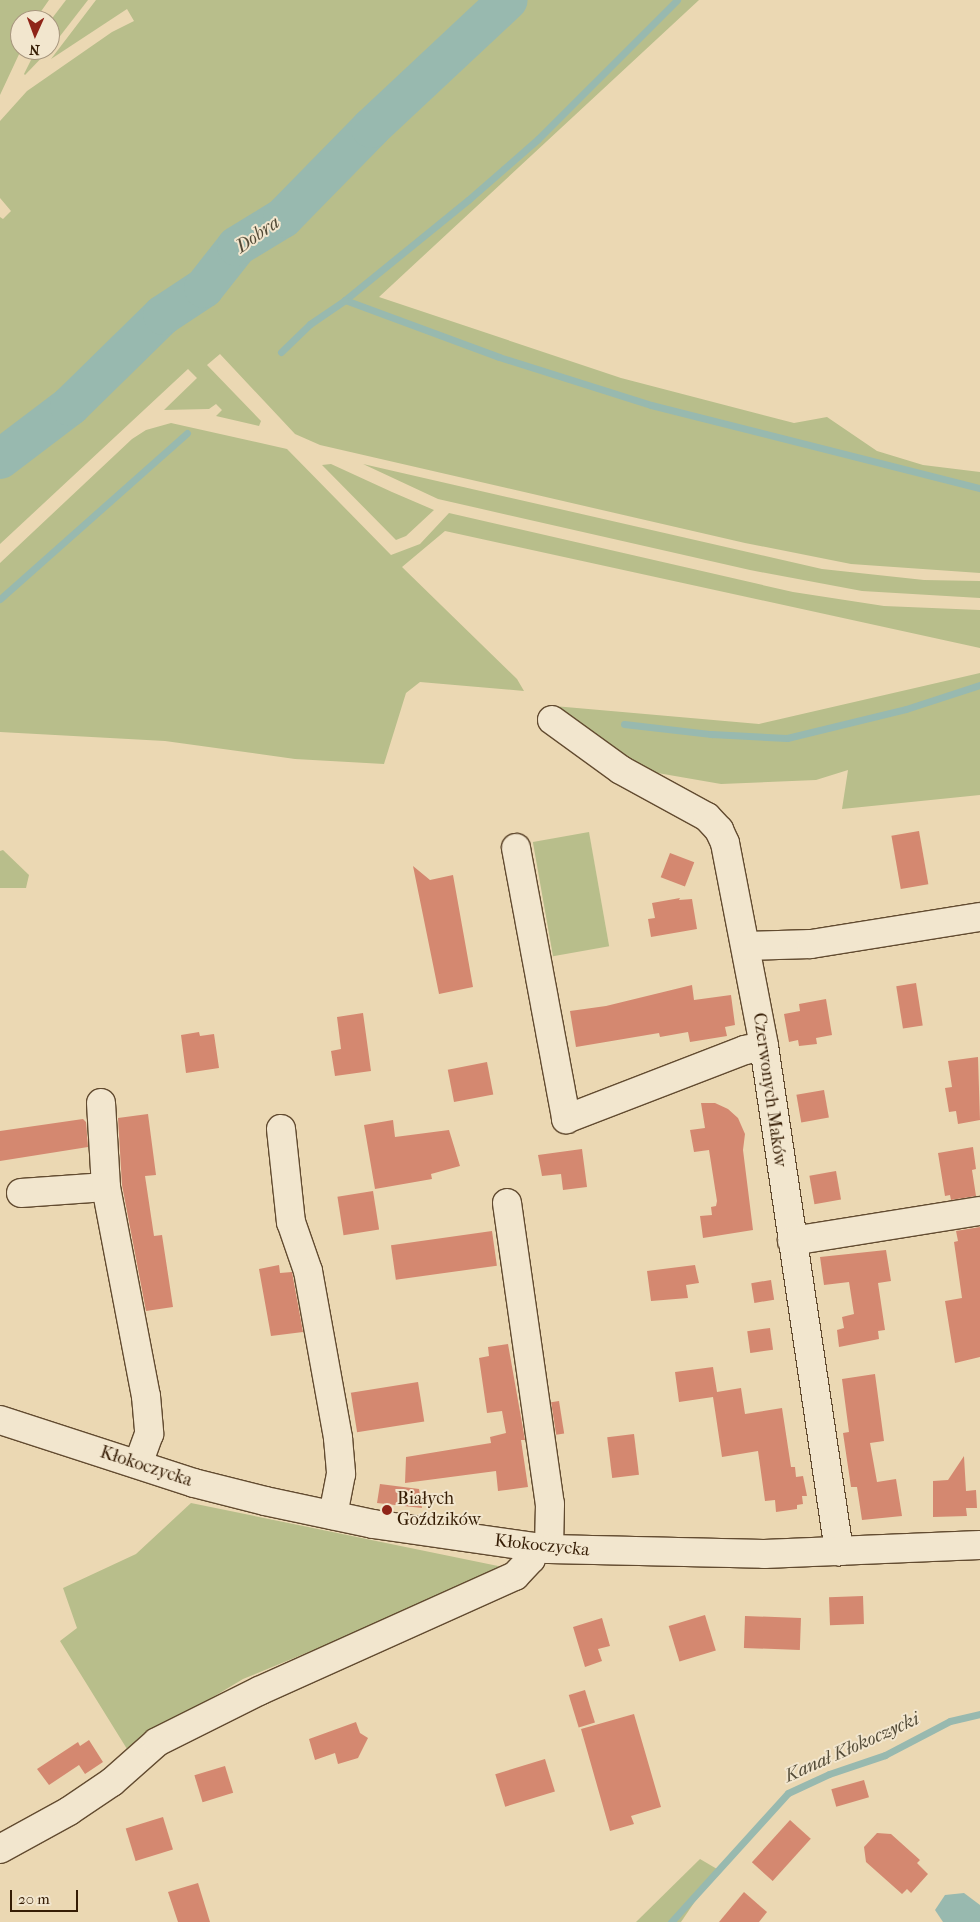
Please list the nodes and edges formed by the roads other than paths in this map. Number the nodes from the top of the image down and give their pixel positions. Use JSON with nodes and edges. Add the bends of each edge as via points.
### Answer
{"nodes":[{"id":1,"x":552,"y":720,"type":"dead end"},
{"id":2,"x":516,"y":848,"type":"dead end"},
{"id":3,"x":980,"y":916,"type":"edge"},
{"id":4,"x":746,"y":946,"type":"junction"},
{"id":5,"x":764,"y":1046,"type":"junction"},
{"id":6,"x":101,"y":1103,"type":"dead end"},
{"id":7,"x":281,"y":1129,"type":"dead end"},
{"id":8,"x":106,"y":1187,"type":"junction"},
{"id":9,"x":20,"y":1193,"type":"dead end"},
{"id":10,"x":507,"y":1204,"type":"dead end"},
{"id":11,"x":980,"y":1211,"type":"edge"},
{"id":12,"x":792,"y":1241,"type":"junction"},
{"id":13,"x":0,"y":1420,"type":"edge"},
{"id":14,"x":138,"y":1464,"type":"junction"},
{"id":15,"x":333,"y":1515,"type":"junction"},
{"id":16,"x":980,"y":1545,"type":"edge"},
{"id":17,"x":541,"y":1548,"type":"junction"},
{"id":18,"x":839,"y":1551,"type":"junction"},
{"id":19,"x":0,"y":1849,"type":"edge"}],
"edges":[{"from":1,"to":4,"type":"street","name":"Czerwonych Maków","via":[[621,770],[707,816],[719,830]]},
{"from":2,"to":5,"type":"street","via":[[566,1119],[745,1050]]},
{"from":3,"to":4,"type":"street","via":[[811,944]]},
{"from":4,"to":5,"type":"street","name":"Czerwonych Maków"},
{"from":5,"to":12,"type":"street","name":"Czerwonych Maków"},
{"from":6,"to":8,"type":"street"},
{"from":7,"to":15,"type":"street","via":[[290,1222],[308,1271],[338,1438],[341,1474]]},
{"from":8,"to":9,"type":"street"},
{"from":8,"to":14,"type":"street","via":[[146,1396],[149,1434]]},
{"from":10,"to":17,"type":"street","via":[[550,1504]]},
{"from":11,"to":12,"type":"street"},
{"from":12,"to":18,"type":"street","name":"Czerwonych Maków"},
{"from":13,"to":14,"type":"street","name":"Kłokoczycka"},
{"from":14,"to":15,"type":"street","name":"Kłokoczycka","via":[[212,1487]]},
{"from":15,"to":17,"type":"street","name":"Kłokoczycka","via":[[373,1524]]},
{"from":16,"to":18,"type":"street","name":"Kłokoczycka"},
{"from":17,"to":18,"type":"street","name":"Kłokoczycka","via":[[754,1554]]},
{"from":17,"to":19,"type":"street","via":[[515,1576],[259,1691],[157,1742],[112,1782],[69,1811]]}]}
